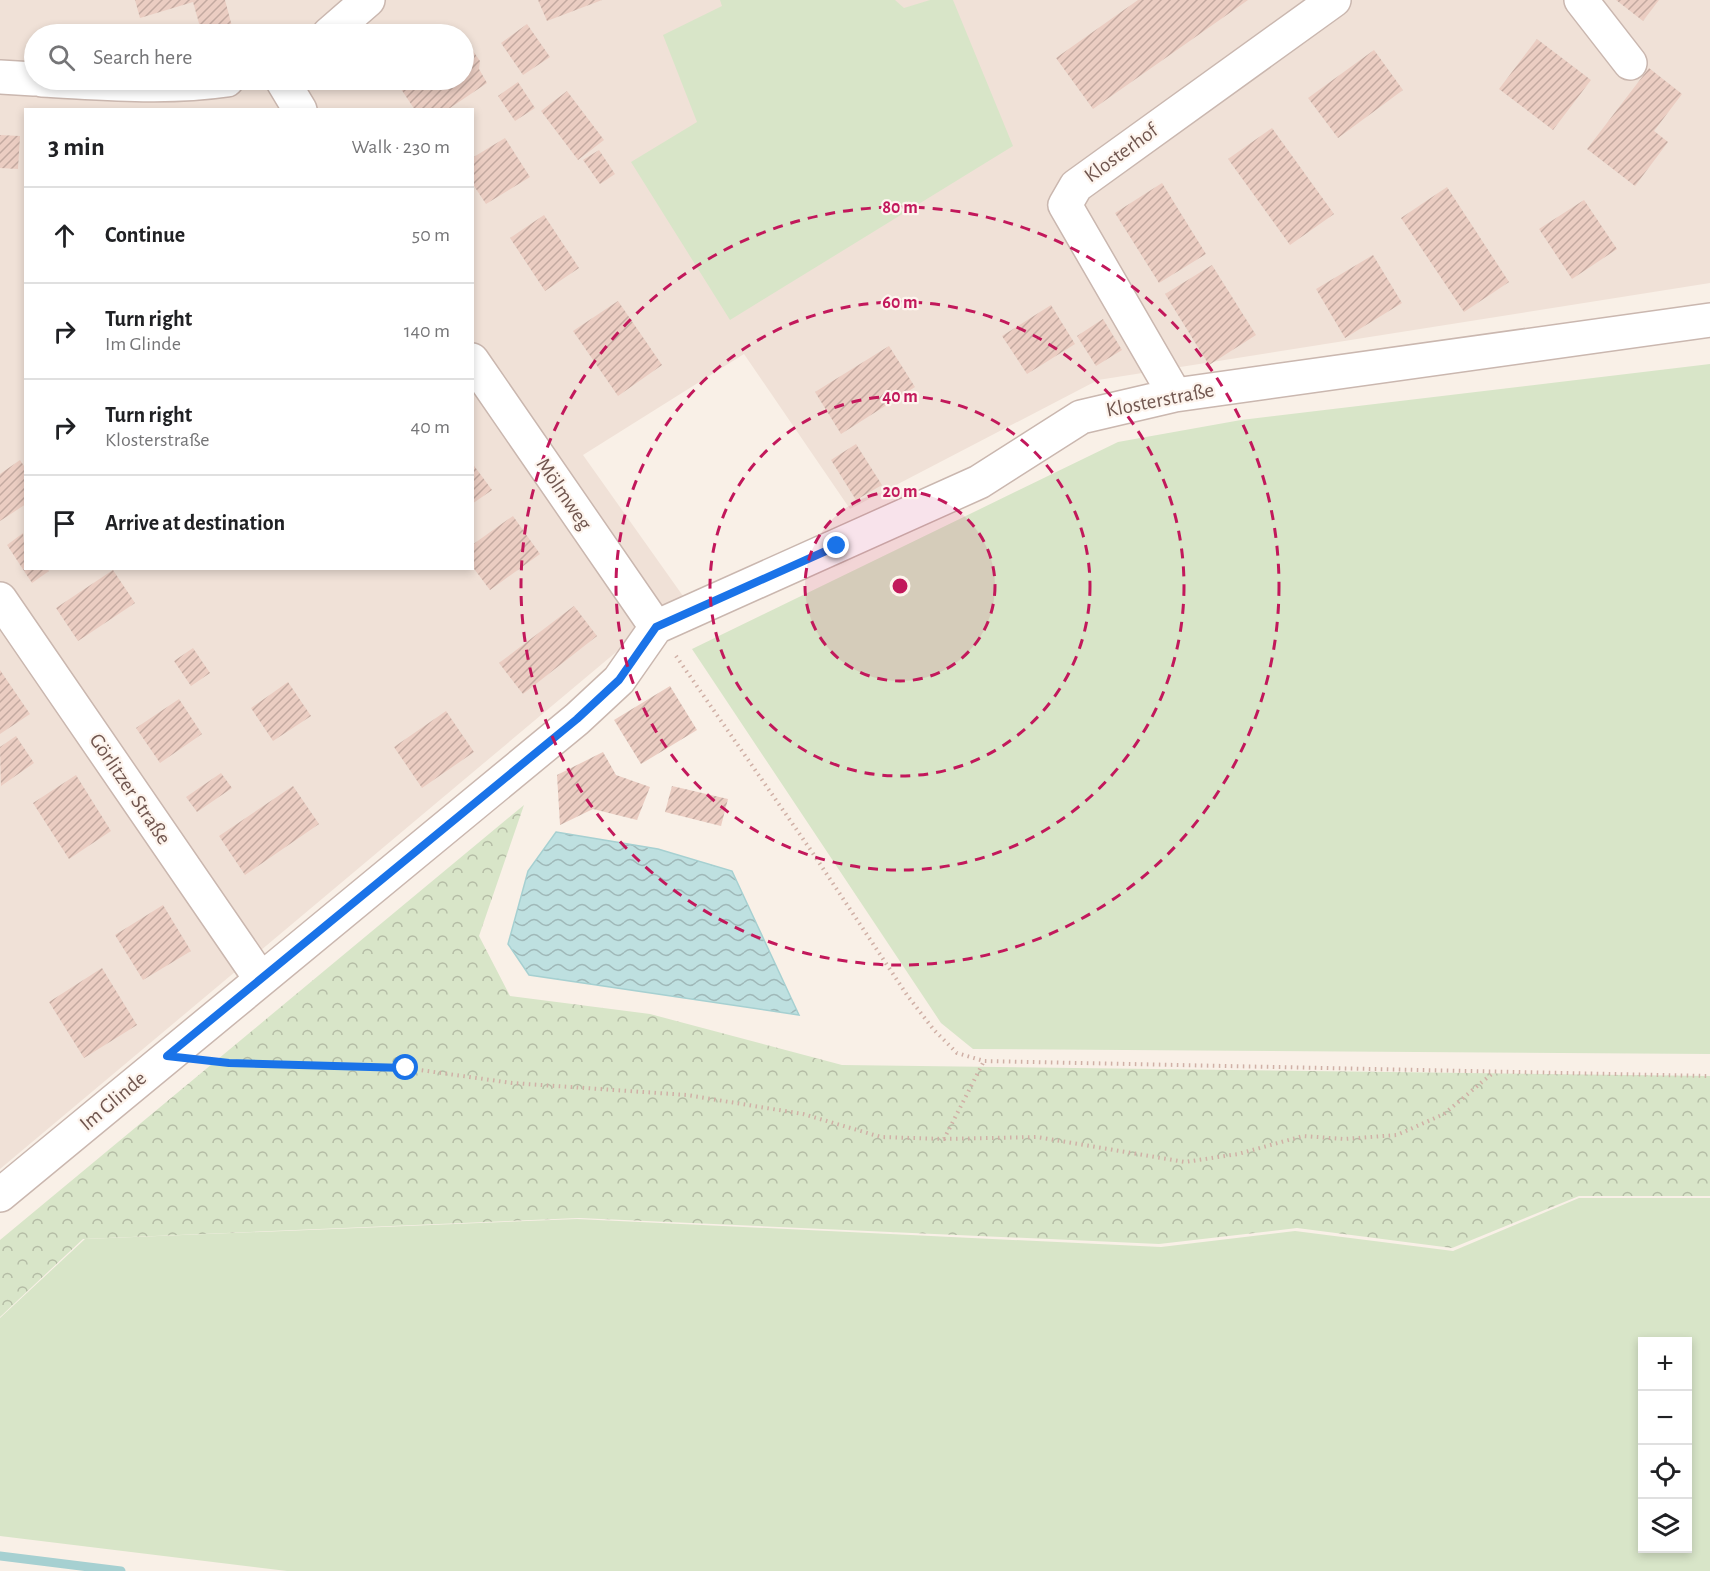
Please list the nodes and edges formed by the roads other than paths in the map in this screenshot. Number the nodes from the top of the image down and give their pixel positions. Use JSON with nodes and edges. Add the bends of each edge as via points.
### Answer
{"nodes":[{"id":1,"x":368,"y":0,"type":"edge"},
{"id":2,"x":1334,"y":0,"type":"edge"},
{"id":3,"x":1581,"y":0,"type":"edge"},
{"id":4,"x":340,"y":24,"type":"edge"},
{"id":5,"x":1630,"y":63,"type":"dead end"},
{"id":6,"x":0,"y":77,"type":"edge"},
{"id":7,"x":24,"y":78,"type":"edge"},
{"id":8,"x":288,"y":90,"type":"edge"},
{"id":9,"x":299,"y":108,"type":"edge"},
{"id":10,"x":1710,"y":320,"type":"edge"},
{"id":11,"x":474,"y":363,"type":"edge"},
{"id":12,"x":1175,"y":395,"type":"junction"},
{"id":13,"x":0,"y":599,"type":"edge"},
{"id":14,"x":656,"y":627,"type":"junction"},
{"id":15,"x":260,"y":978,"type":"junction"},
{"id":16,"x":0,"y":1195,"type":"edge"}],
"edges":[{"from":1,"to":4,"type":"street"},
{"from":2,"to":12,"type":"street","name":"Klosterhof","via":[[1076,186],[1065,206]]},
{"from":3,"to":5,"type":"street"},
{"from":6,"to":7,"type":"street"},
{"from":8,"to":9,"type":"street"},
{"from":10,"to":12,"type":"street","name":"Klosterstraße"},
{"from":11,"to":14,"type":"street","name":"Mölmweg"},
{"from":12,"to":14,"type":"street","name":"Klosterstraße","via":[[1082,417],[979,482]]},
{"from":13,"to":15,"type":"street","name":"Görlitzer Straße"},
{"from":14,"to":15,"type":"street","name":"Im Glinde","via":[[619,680],[577,719]]},
{"from":15,"to":16,"type":"street","name":"Im Glinde"}]}
